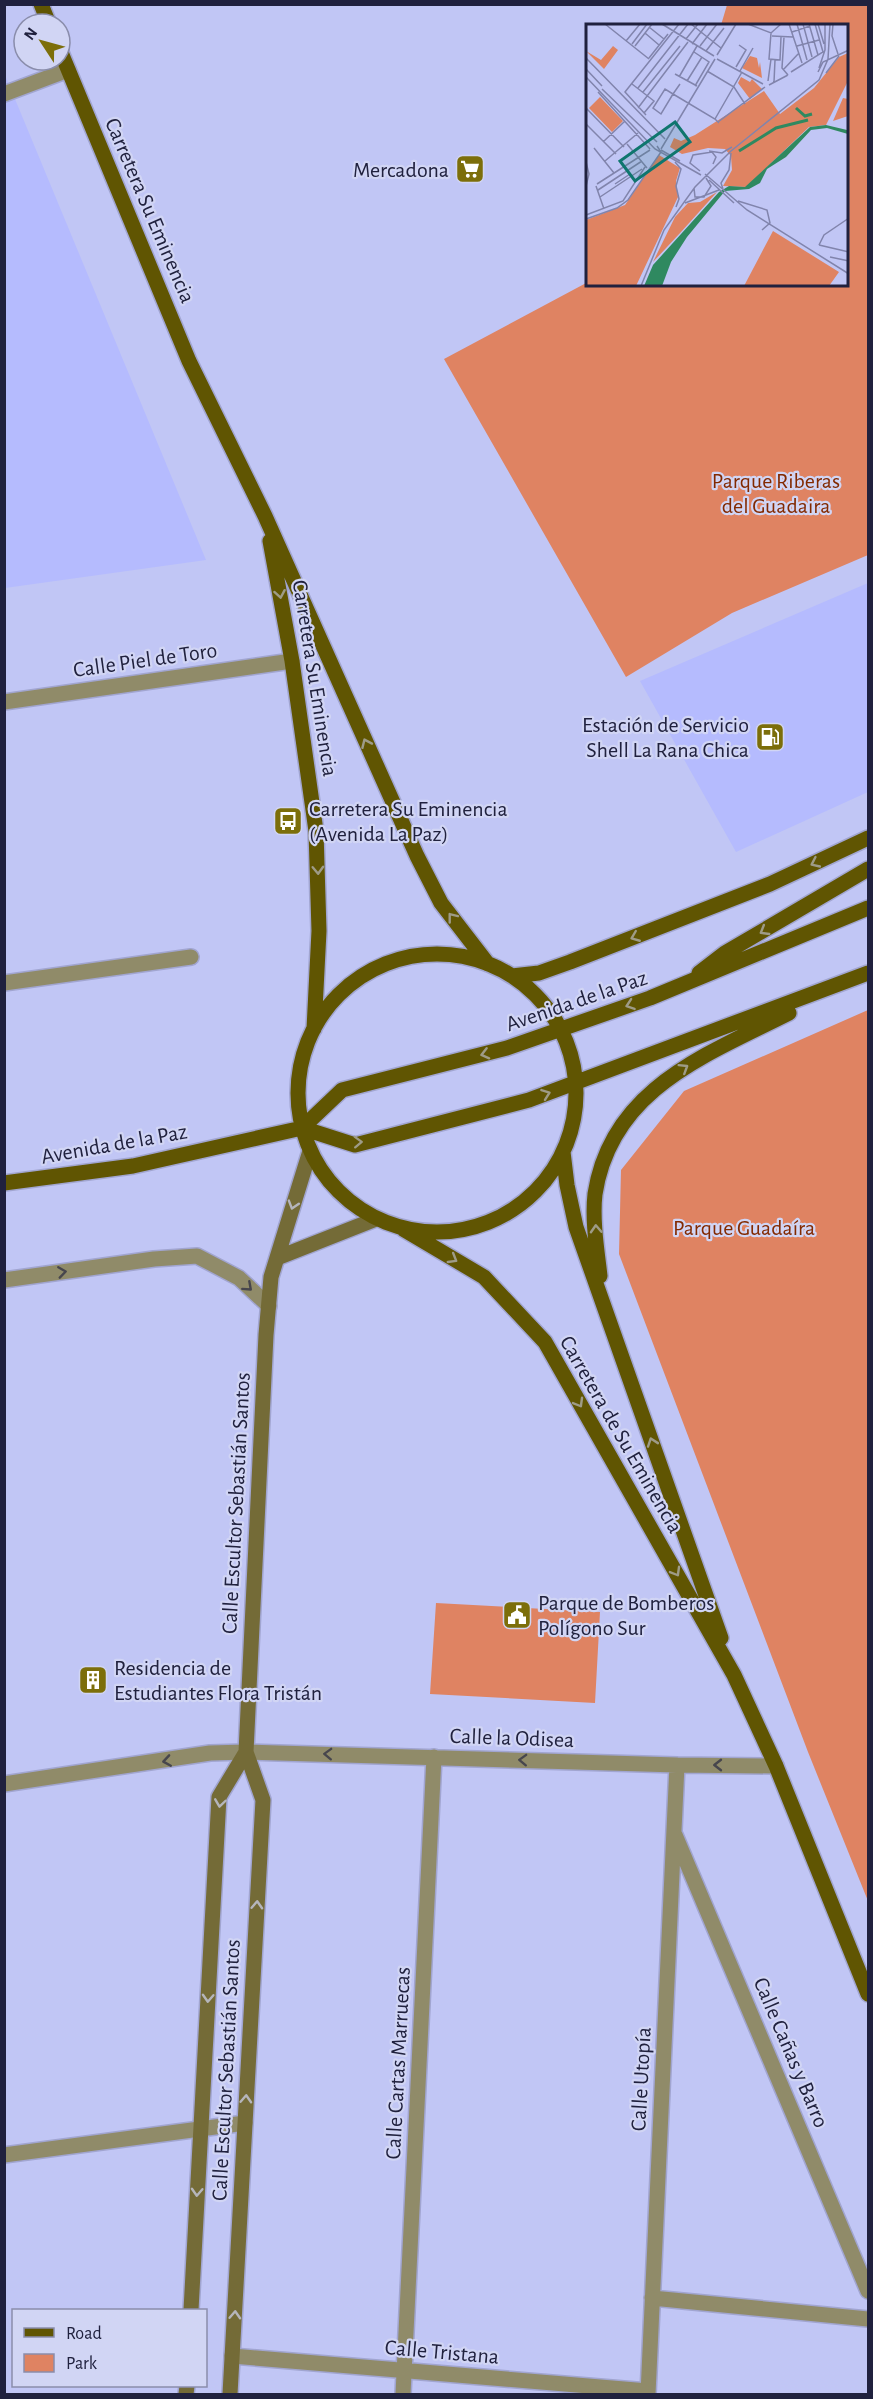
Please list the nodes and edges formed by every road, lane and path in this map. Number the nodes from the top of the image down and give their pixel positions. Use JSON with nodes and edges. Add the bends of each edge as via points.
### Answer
{"nodes":[{"id":1,"x":63,"y":72,"type":"edge"},
{"id":2,"x":69,"y":72,"type":"edge"},
{"id":3,"x":4,"y":94,"type":"edge"},
{"id":4,"x":265,"y":516,"type":"junction"},
{"id":5,"x":292,"y":661,"type":"junction"},
{"id":6,"x":4,"y":702,"type":"edge"},
{"id":7,"x":868,"y":838,"type":"edge"},
{"id":8,"x":868,"y":869,"type":"edge"},
{"id":9,"x":868,"y":908,"type":"edge"},
{"id":10,"x":191,"y":957,"type":"dead end"},
{"id":11,"x":488,"y":963,"type":"junction"},
{"id":12,"x":868,"y":973,"type":"edge"},
{"id":13,"x":512,"y":976,"type":"junction"},
{"id":14,"x":852,"y":981,"type":"junction"},
{"id":15,"x":4,"y":983,"type":"edge"},
{"id":16,"x":685,"y":984,"type":"junction"},
{"id":17,"x":314,"y":1029,"type":"junction"},
{"id":18,"x":561,"y":1029,"type":"junction"},
{"id":19,"x":576,"y":1083,"type":"junction"},
{"id":20,"x":302,"y":1128,"type":"junction"},
{"id":21,"x":310,"y":1152,"type":"junction"},
{"id":22,"x":563,"y":1152,"type":"junction"},
{"id":23,"x":9,"y":1179,"type":"edge"},
{"id":24,"x":375,"y":1219,"type":"junction"},
{"id":25,"x":403,"y":1229,"type":"junction"},
{"id":26,"x":276,"y":1258,"type":"junction"},
{"id":27,"x":4,"y":1280,"type":"edge"},
{"id":28,"x":269,"y":1306,"type":"junction"},
{"id":29,"x":605,"y":1308,"type":"junction"},
{"id":30,"x":734,"y":1675,"type":"junction"},
{"id":31,"x":246,"y":1752,"type":"junction"},
{"id":32,"x":434,"y":1757,"type":"junction"},
{"id":33,"x":677,"y":1765,"type":"junction"},
{"id":34,"x":776,"y":1766,"type":"junction"},
{"id":35,"x":4,"y":1784,"type":"edge"},
{"id":36,"x":674,"y":1832,"type":"junction"},
{"id":37,"x":868,"y":1994,"type":"edge"},
{"id":38,"x":245,"y":2123,"type":"junction"},
{"id":39,"x":201,"y":2128,"type":"junction"},
{"id":40,"x":4,"y":2155,"type":"edge"},
{"id":41,"x":868,"y":2291,"type":"edge"},
{"id":42,"x":652,"y":2298,"type":"junction"},
{"id":43,"x":191,"y":2309,"type":"edge"},
{"id":44,"x":868,"y":2319,"type":"edge"},
{"id":45,"x":232,"y":2356,"type":"junction"},
{"id":46,"x":404,"y":2371,"type":"junction"},
{"id":47,"x":561,"y":2389,"type":"edge"},
{"id":48,"x":648,"y":2393,"type":"edge"},
{"id":49,"x":230,"y":2394,"type":"edge"},
{"id":50,"x":403,"y":2394,"type":"edge"}],
"edges":[{"from":1,"to":3,"type":"street"},
{"from":2,"to":4,"type":"main road","name":"Carretera Su Eminencia","via":[[189,361]]},
{"from":4,"to":5,"type":"main road","name":"Carretera Su Eminencia","one_way":true},
{"from":11,"to":4,"type":"main road","name":"Carretera Su Eminencia","one_way":true,"via":[[432,887]]},
{"from":5,"to":6,"type":"street","name":"Calle Piel de Toro"},
{"from":5,"to":17,"type":"main road","name":"Carretera Su Eminencia","one_way":true,"via":[[316,831],[320,930]]},
{"from":7,"to":13,"type":"main road","one_way":true,"via":[[770,884],[570,962],[539,973]]},
{"from":8,"to":16,"type":"main road","one_way":true,"via":[[725,953]]},
{"from":9,"to":16,"type":"main road","name":"Avenida de la Paz"},
{"from":10,"to":15,"type":"street"},
{"from":11,"to":13,"type":"main road"},
{"from":11,"to":17,"type":"main road","via":[[438,954],[388,963],[345,989]]},
{"from":12,"to":14,"type":"main road"},
{"from":13,"to":18,"type":"main road","via":[[545,1006]]},
{"from":14,"to":19,"type":"main road"},
{"from":29,"to":14,"type":"main road","one_way":true,"via":[[597,1254],[595,1195],[603,1164],[625,1120],[655,1088],[687,1065]]},
{"from":16,"to":18,"type":"main road","name":"Avenida de la Paz","one_way":true},
{"from":17,"to":20,"type":"main road","via":[[302,1061],[297,1094]]},
{"from":18,"to":19,"type":"main road"},
{"from":18,"to":20,"type":"main road","name":"Avenida de la Paz","one_way":true,"via":[[507,1048],[342,1090]]},
{"from":20,"to":19,"type":"main road","one_way":true,"via":[[355,1145],[529,1100]]},
{"from":19,"to":22,"type":"main road","via":[[574,1118]]},
{"from":20,"to":21,"type":"main road"},
{"from":20,"to":23,"type":"main road","name":"Avenida de la Paz","via":[[133,1166]]},
{"from":21,"to":24,"type":"main road","via":[[348,1202]]},
{"from":21,"to":26,"type":"street","name":"Calle Escultor Sebastián Santos","one_way":true},
{"from":22,"to":25,"type":"main road","via":[[536,1192],[496,1219],[451,1232]]},
{"from":22,"to":29,"type":"main road","name":"Carretera de Su Eminencia","via":[[576,1227]]},
{"from":24,"to":25,"type":"main road"},
{"from":24,"to":26,"type":"street"},
{"from":25,"to":30,"type":"main road","name":"Carretera de Su Eminencia","one_way":true,"via":[[484,1277],[545,1342]]},
{"from":26,"to":28,"type":"street","name":"Calle Escultor Sebastián Santos"},
{"from":27,"to":28,"type":"street","one_way":true,"via":[[197,1256],[238,1278]]},
{"from":28,"to":31,"type":"street","name":"Calle Escultor Sebastián Santos"},
{"from":30,"to":29,"type":"main road","name":"Carretera de Su Eminencia","one_way":true},
{"from":30,"to":34,"type":"main road","name":"Carretera de Su Eminencia"},
{"from":32,"to":31,"type":"street","name":"Calle la Odisea","one_way":true},
{"from":31,"to":35,"type":"street","name":"Calle la Odisea","one_way":true,"via":[[210,1753]]},
{"from":38,"to":31,"type":"street","name":"Calle Escultor Sebastián Santos","one_way":true,"via":[[263,1800]]},
{"from":31,"to":39,"type":"street","name":"Calle Escultor Sebastián Santos","one_way":true,"via":[[219,1797]]},
{"from":33,"to":32,"type":"street","name":"Calle la Odisea","one_way":true},
{"from":32,"to":46,"type":"street","name":"Calle Cartas Marruecas"},
{"from":34,"to":33,"type":"street","name":"Calle la Odisea","one_way":true},
{"from":33,"to":36,"type":"street","name":"Calle Utopía"},
{"from":34,"to":37,"type":"main road","name":"Carretera de Su Eminencia"},
{"from":36,"to":41,"type":"street","name":"Calle Cañas y Barro"},
{"from":36,"to":42,"type":"street","name":"Calle Utopía"},
{"from":38,"to":39,"type":"street"},
{"from":45,"to":38,"type":"street","name":"Calle Escultor Sebastián Santos","one_way":true},
{"from":39,"to":40,"type":"street"},
{"from":39,"to":43,"type":"street","name":"Calle Escultor Sebastián Santos","one_way":true},
{"from":42,"to":44,"type":"street"},
{"from":42,"to":48,"type":"street","name":"Calle Utopía"},
{"from":45,"to":46,"type":"street","name":"Calle Tristana"},
{"from":45,"to":49,"type":"street","name":"Calle Escultor Sebastián Santos"},
{"from":46,"to":47,"type":"street","name":"Calle Tristana"},
{"from":46,"to":50,"type":"street","name":"Calle Cartas Marruecas"},
{"from":47,"to":48,"type":"street","name":"Calle Tristana"}]}
